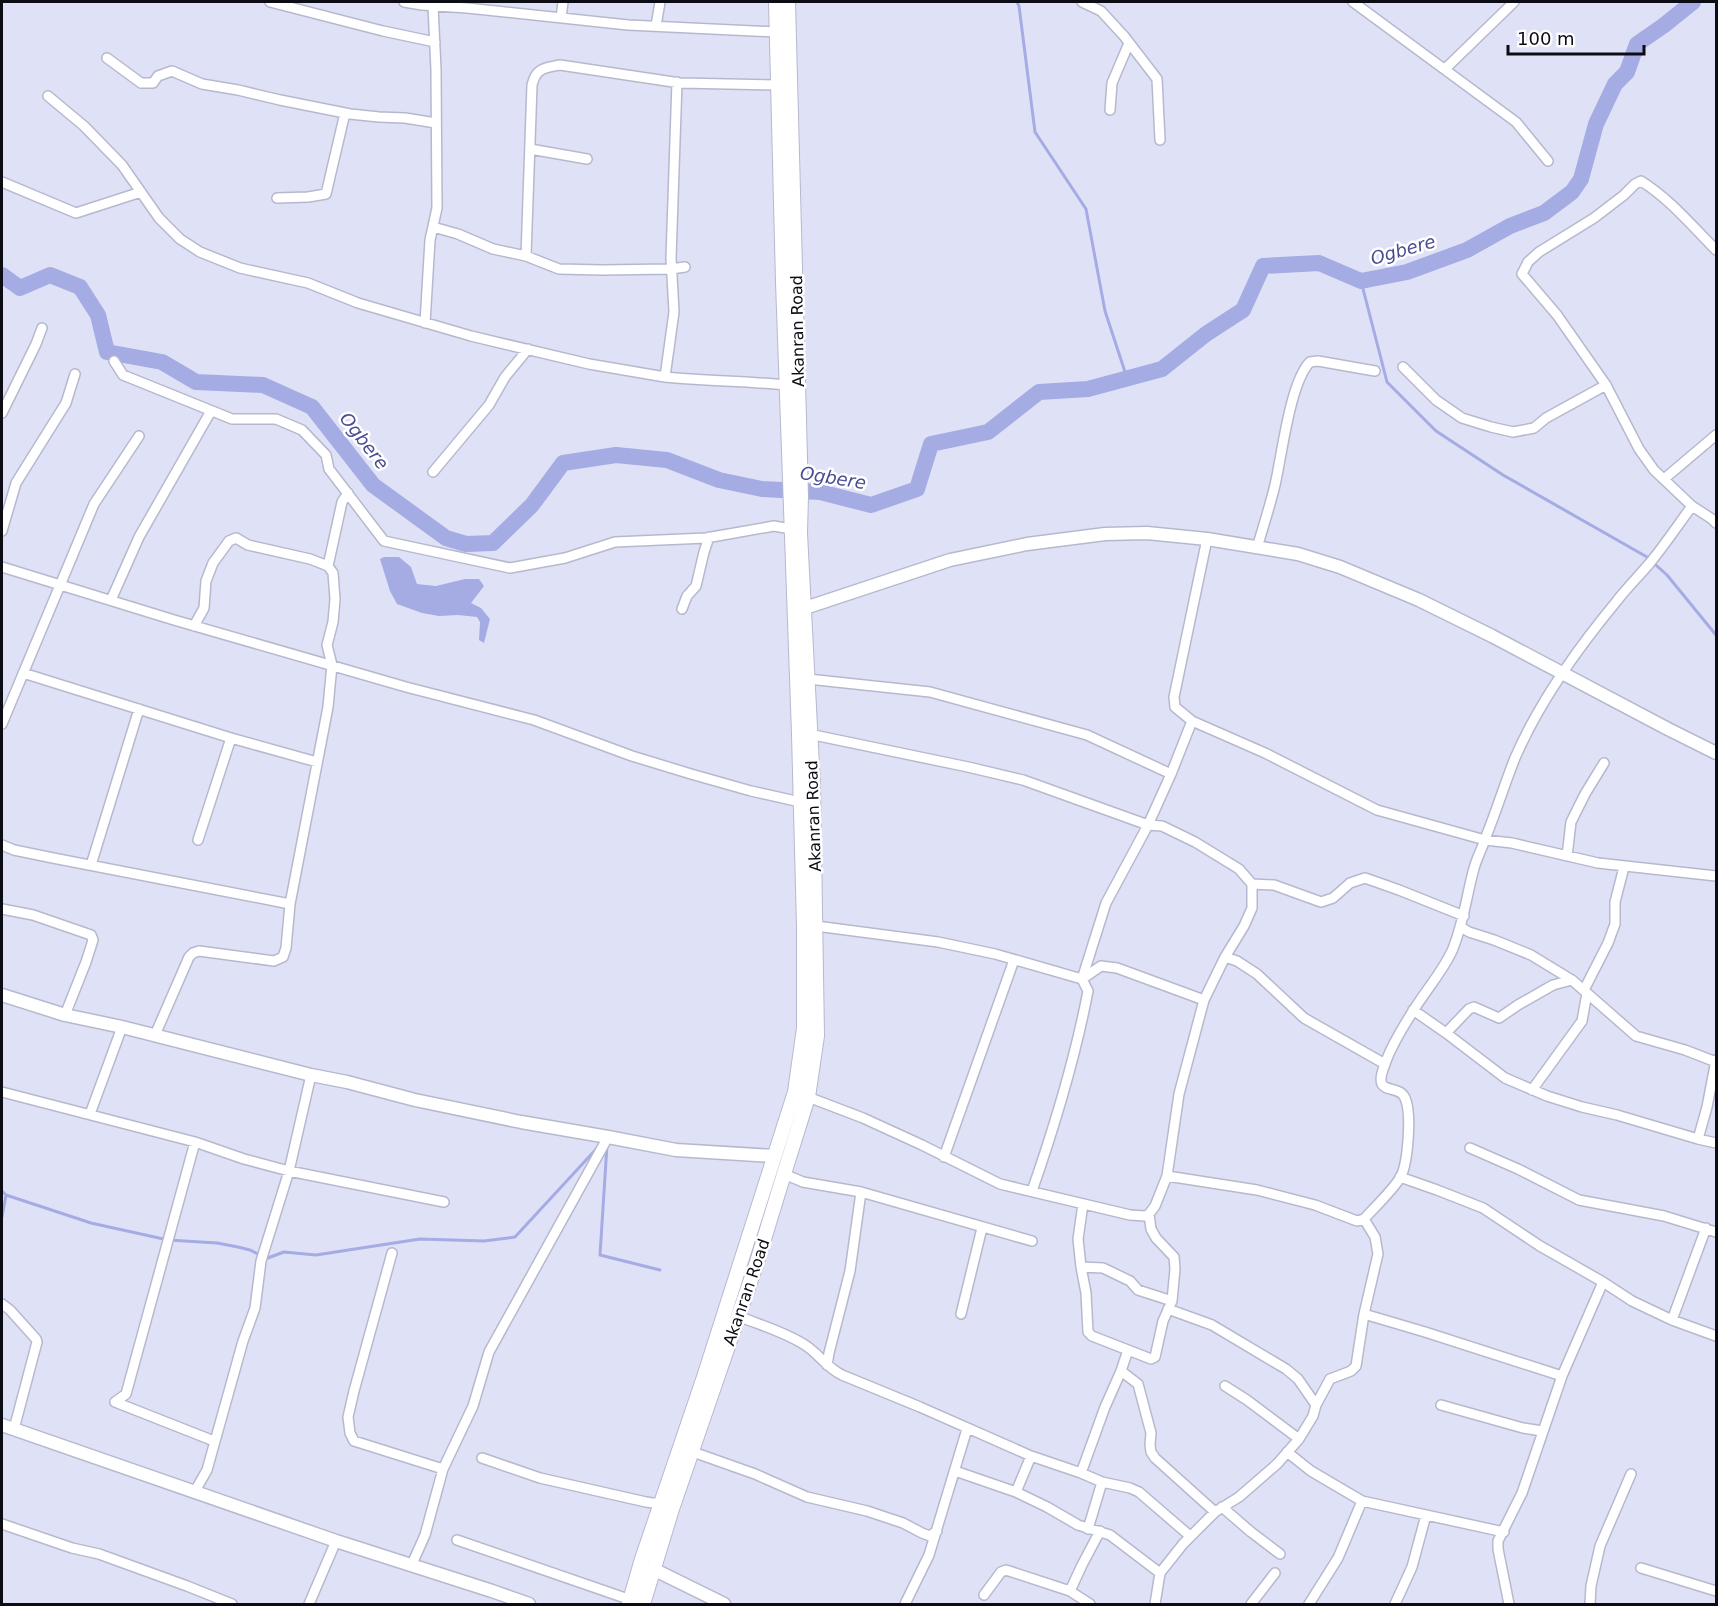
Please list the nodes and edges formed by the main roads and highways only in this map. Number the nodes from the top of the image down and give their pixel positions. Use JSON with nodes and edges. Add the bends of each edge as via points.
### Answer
{"nodes":[{"id":1,"x":776,"y":2,"type":"edge"},
{"id":2,"x":788,"y":2,"type":"edge"},
{"id":3,"x":789,"y":256,"type":"junction"},
{"id":4,"x":795,"y":477,"type":"junction"},
{"id":5,"x":796,"y":496,"type":"junction"},
{"id":6,"x":761,"y":1197,"type":"junction"},
{"id":7,"x":776,"y":1203,"type":"junction"},
{"id":8,"x":634,"y":1603,"type":"edge"}],
"edges":[{"from":1,"to":3,"type":"main road","name":"Akanran Road"},
{"from":2,"to":3,"type":"main road","name":"Akanran Road"},
{"from":3,"to":4,"type":"main road","name":"Akanran Road"},
{"from":3,"to":4,"type":"main road","name":"Akanran Road","via":[[786,385]]},
{"from":4,"to":5,"type":"main road","name":"Akanran Road"},
{"from":5,"to":6,"type":"main road","name":"Akanran Road","via":[[791,530],[804,1028],[795,1092]]},
{"from":5,"to":7,"type":"main road","name":"Akanran Road","via":[[813,785],[818,1036],[808,1097]]},
{"from":6,"to":7,"type":"main road"},
{"from":6,"to":8,"type":"main road","name":"Akanran Road","via":[[642,1559]]},
{"from":7,"to":8,"type":"main road","name":"Akanran Road","via":[[653,1569]]}]}
